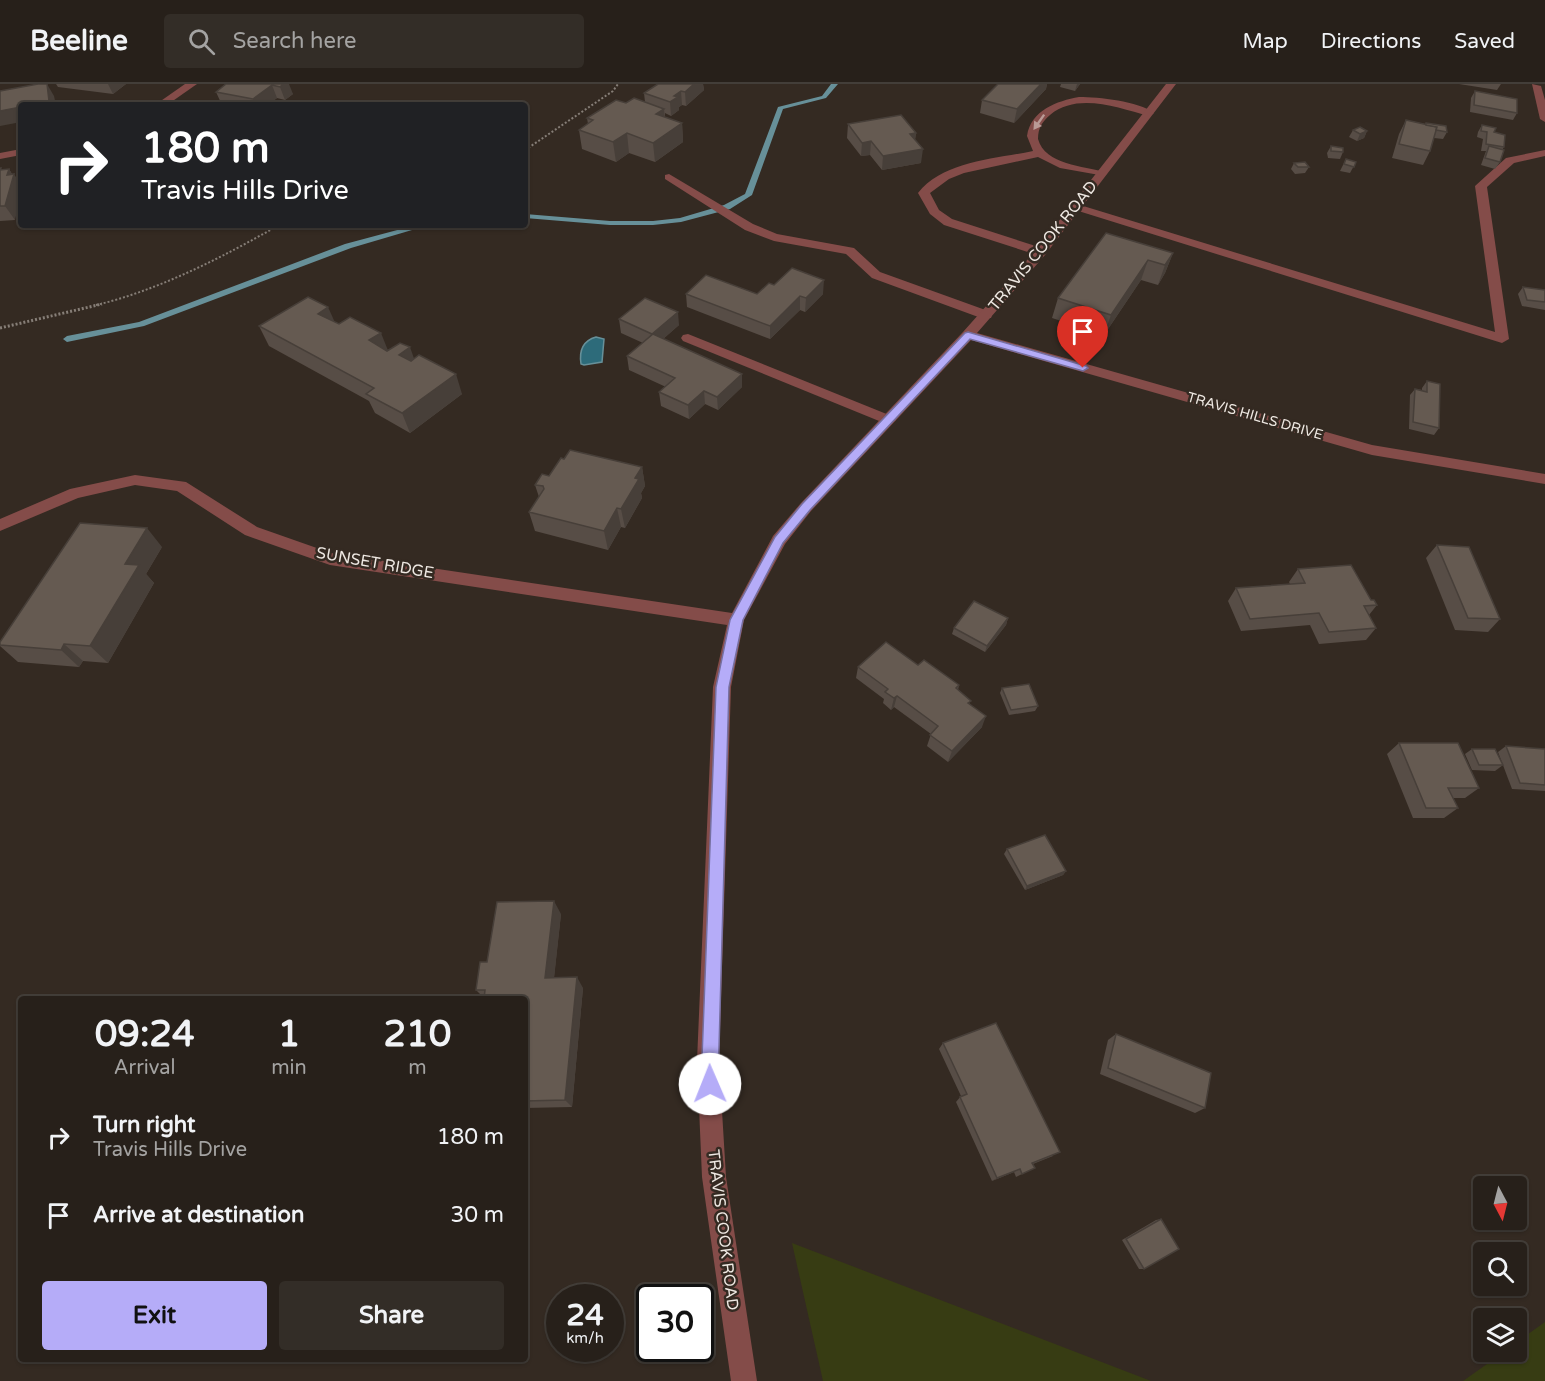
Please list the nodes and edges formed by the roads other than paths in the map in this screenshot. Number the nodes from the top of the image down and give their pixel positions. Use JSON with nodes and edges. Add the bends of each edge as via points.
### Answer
{"nodes":[{"id":1,"x":192,"y":84,"type":"edge"},
{"id":2,"x":1171,"y":84,"type":"edge"},
{"id":3,"x":1536,"y":86,"type":"dead end"},
{"id":4,"x":165,"y":102,"type":"edge"},
{"id":5,"x":1149,"y":113,"type":"junction"},
{"id":6,"x":1545,"y":119,"type":"edge"},
{"id":7,"x":1036,"y":148,"type":"junction"},
{"id":8,"x":18,"y":153,"type":"edge"},
{"id":9,"x":1545,"y":153,"type":"edge"},
{"id":10,"x":0,"y":156,"type":"edge"},
{"id":11,"x":1101,"y":174,"type":"junction"},
{"id":12,"x":669,"y":177,"type":"dead end"},
{"id":13,"x":1076,"y":207,"type":"junction"},
{"id":14,"x":1041,"y":252,"type":"junction"},
{"id":15,"x":986,"y":315,"type":"junction"},
{"id":16,"x":968,"y":335,"type":"junction"},
{"id":17,"x":688,"y":338,"type":"dead end"},
{"id":18,"x":889,"y":420,"type":"junction"},
{"id":19,"x":1545,"y":479,"type":"edge"},
{"id":20,"x":0,"y":525,"type":"edge"},
{"id":21,"x":736,"y":620,"type":"junction"},
{"id":22,"x":744,"y":1381,"type":"edge"}],
"edges":[{"from":1,"to":4,"type":"street"},
{"from":2,"to":5,"type":"street","name":"TRAVIS COOK ROAD"},
{"from":3,"to":6,"type":"street"},
{"from":5,"to":7,"type":"street","one_way":true,"via":[[1107,102],[1080,101],[1056,106],[1036,124]]},
{"from":5,"to":11,"type":"street","name":"TRAVIS COOK ROAD"},
{"from":7,"to":11,"type":"street","via":[[1055,162]]},
{"from":7,"to":14,"type":"street","via":[[949,175],[924,193],[930,207],[948,222]]},
{"from":8,"to":10,"type":"street"},
{"from":9,"to":13,"type":"street","via":[[1510,160],[1481,186],[1502,339]]},
{"from":11,"to":13,"type":"street","name":"TRAVIS COOK ROAD"},
{"from":12,"to":15,"type":"street","via":[[749,227],[774,237],[850,251],[876,275]]},
{"from":13,"to":14,"type":"street","name":"TRAVIS COOK ROAD"},
{"from":14,"to":15,"type":"street","name":"TRAVIS COOK ROAD"},
{"from":15,"to":16,"type":"street","name":"TRAVIS COOK ROAD"},
{"from":16,"to":18,"type":"street","name":"TRAVIS COOK ROAD"},
{"from":16,"to":19,"type":"street","name":"TRAVIS HILLS DRIVE","via":[[1372,450]]},
{"from":17,"to":18,"type":"street"},
{"from":18,"to":21,"type":"street","name":"TRAVIS COOK ROAD","via":[[779,540]]},
{"from":20,"to":21,"type":"street","name":"SUNSET RIDGE","via":[[75,493],[146,481],[181,486],[250,531],[330,559]]},
{"from":21,"to":22,"type":"street","name":"TRAVIS COOK ROAD","via":[[722,687],[708,1061],[714,1177]]}]}
